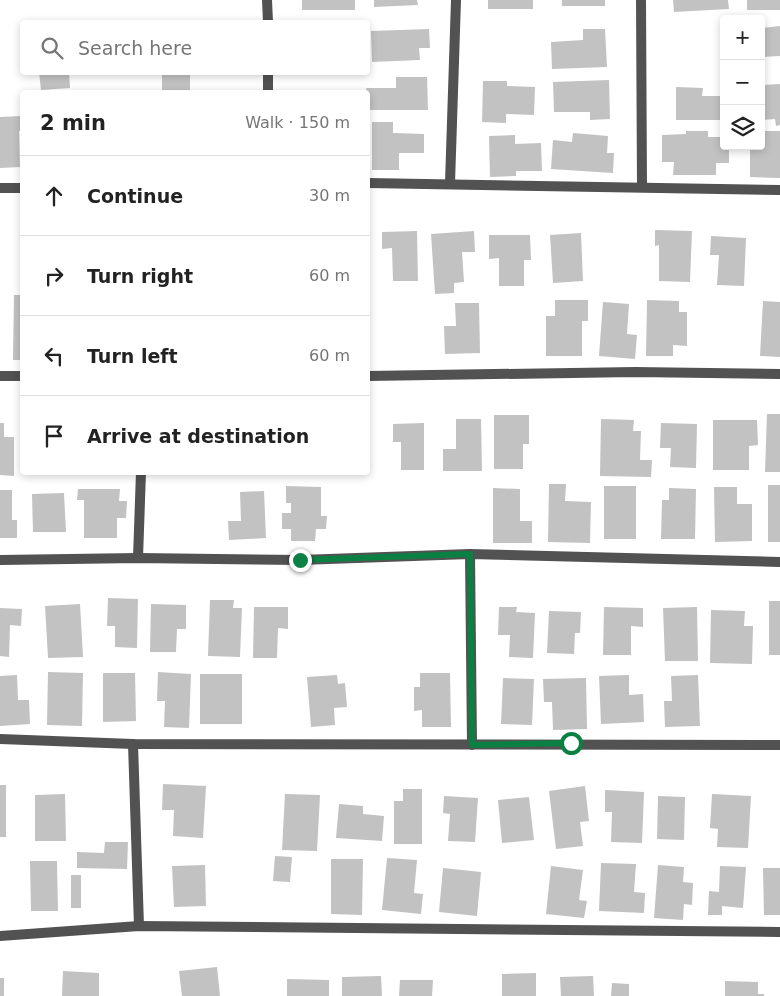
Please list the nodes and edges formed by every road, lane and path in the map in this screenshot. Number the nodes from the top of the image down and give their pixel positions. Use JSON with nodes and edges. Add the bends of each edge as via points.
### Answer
{"nodes":[{"id":1,"x":268,"y":0,"type":"edge"},
{"id":2,"x":456,"y":0,"type":"edge"},
{"id":3,"x":641,"y":0,"type":"edge"},
{"id":4,"x":268,"y":20,"type":"edge"},
{"id":5,"x":268,"y":75,"type":"edge"},
{"id":6,"x":268,"y":90,"type":"edge"},
{"id":7,"x":370,"y":183,"type":"edge"},
{"id":8,"x":450,"y":183,"type":"junction"},
{"id":9,"x":642,"y":187,"type":"junction"},
{"id":10,"x":0,"y":188,"type":"edge"},
{"id":11,"x":20,"y":188,"type":"edge"},
{"id":12,"x":780,"y":190,"type":"edge"},
{"id":13,"x":780,"y":374,"type":"edge"},
{"id":14,"x":0,"y":376,"type":"edge"},
{"id":15,"x":20,"y":376,"type":"edge"},
{"id":16,"x":370,"y":376,"type":"edge"},
{"id":17,"x":141,"y":475,"type":"edge"},
{"id":18,"x":470,"y":554,"type":"junction"},
{"id":19,"x":138,"y":558,"type":"junction"},
{"id":20,"x":0,"y":560,"type":"edge"},
{"id":21,"x":780,"y":562,"type":"edge"},
{"id":22,"x":0,"y":739,"type":"edge"},
{"id":23,"x":133,"y":744,"type":"junction"},
{"id":24,"x":472,"y":745,"type":"junction"},
{"id":25,"x":780,"y":745,"type":"edge"},
{"id":26,"x":139,"y":926,"type":"junction"},
{"id":27,"x":780,"y":932,"type":"edge"},
{"id":28,"x":0,"y":936,"type":"edge"}],
"edges":[{"from":1,"to":4,"type":"street"},
{"from":2,"to":8,"type":"street"},
{"from":3,"to":9,"type":"street"},
{"from":5,"to":6,"type":"street"},
{"from":7,"to":8,"type":"street"},
{"from":8,"to":9,"type":"street"},
{"from":9,"to":12,"type":"street"},
{"from":10,"to":11,"type":"street"},
{"from":13,"to":16,"type":"street","via":[[635,372]]},
{"from":14,"to":15,"type":"street"},
{"from":17,"to":19,"type":"street"},
{"from":18,"to":19,"type":"street","via":[[300,560]]},
{"from":18,"to":21,"type":"street"},
{"from":18,"to":24,"type":"street"},
{"from":19,"to":20,"type":"street"},
{"from":22,"to":23,"type":"street"},
{"from":23,"to":24,"type":"street"},
{"from":23,"to":26,"type":"street"},
{"from":24,"to":25,"type":"street"},
{"from":26,"to":27,"type":"street"},
{"from":26,"to":28,"type":"street"}]}
